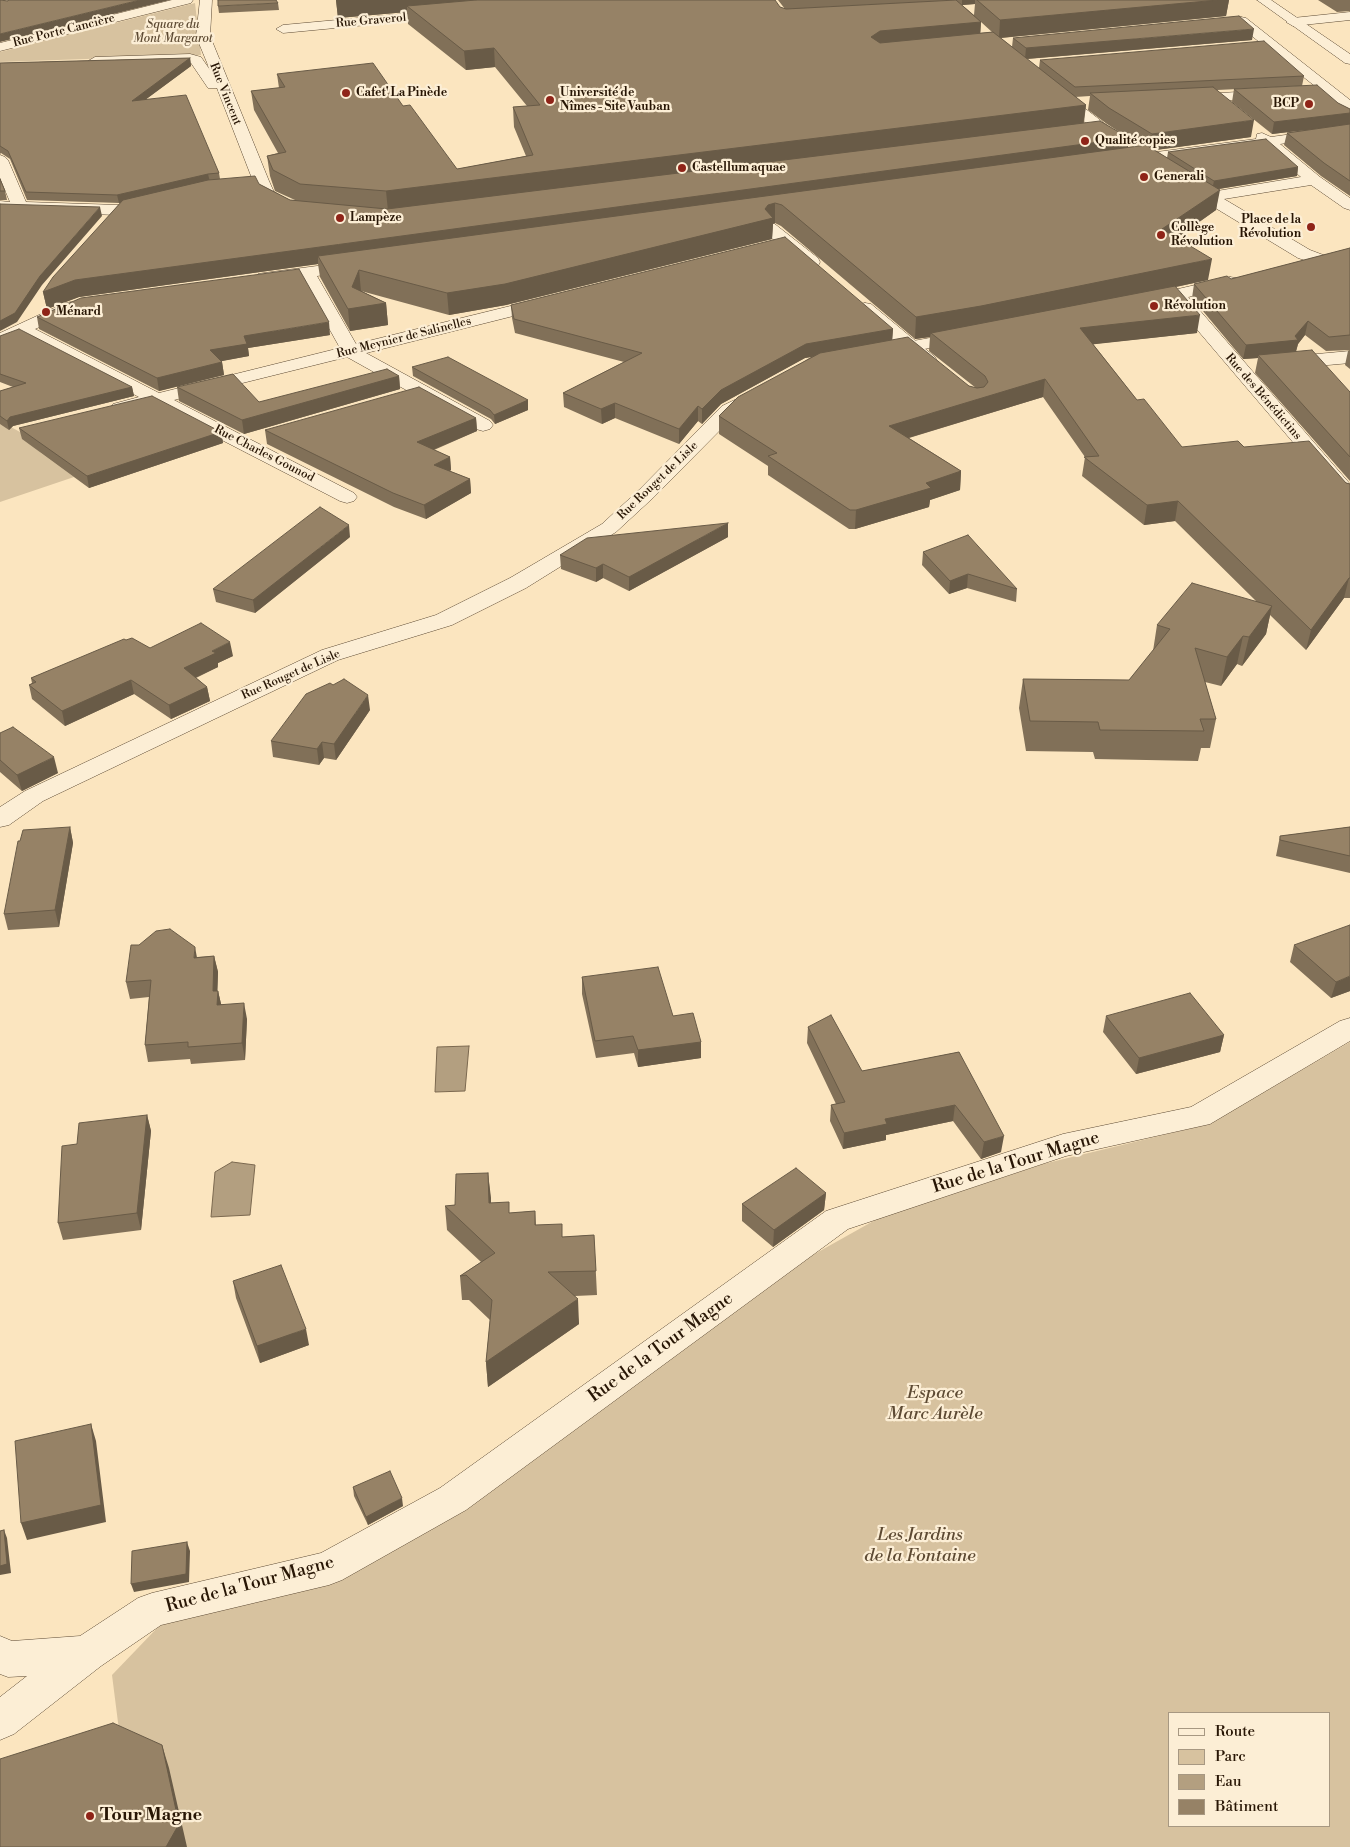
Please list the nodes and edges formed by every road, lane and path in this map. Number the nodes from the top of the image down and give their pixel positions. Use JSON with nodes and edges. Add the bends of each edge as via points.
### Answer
{"nodes":[{"id":1,"x":187,"y":0,"type":"edge"},
{"id":2,"x":206,"y":0,"type":"edge"},
{"id":3,"x":1263,"y":0,"type":"edge"},
{"id":4,"x":456,"y":13,"type":"edge"},
{"id":5,"x":1350,"y":16,"type":"edge"},
{"id":6,"x":1293,"y":22,"type":"junction"},
{"id":7,"x":1204,"y":24,"type":"edge"},
{"id":8,"x":283,"y":29,"type":"dead end"},
{"id":9,"x":1285,"y":39,"type":"dead end"},
{"id":10,"x":1270,"y":44,"type":"junction"},
{"id":11,"x":1250,"y":45,"type":"edge"},
{"id":12,"x":0,"y":48,"type":"edge"},
{"id":13,"x":1350,"y":60,"type":"edge"},
{"id":14,"x":84,"y":62,"type":"edge"},
{"id":15,"x":1048,"y":86,"type":"edge"},
{"id":16,"x":1350,"y":89,"type":"edge"},
{"id":17,"x":1329,"y":90,"type":"junction"},
{"id":18,"x":1311,"y":91,"type":"edge"},
{"id":19,"x":1288,"y":93,"type":"edge"},
{"id":20,"x":1215,"y":97,"type":"junction"},
{"id":21,"x":1176,"y":99,"type":"edge"},
{"id":22,"x":1068,"y":104,"type":"junction"},
{"id":23,"x":1088,"y":104,"type":"edge"},
{"id":24,"x":1350,"y":107,"type":"edge"},
{"id":25,"x":1232,"y":111,"type":"edge"},
{"id":26,"x":237,"y":122,"type":"junction"},
{"id":27,"x":1101,"y":130,"type":"junction"},
{"id":28,"x":1254,"y":130,"type":"edge"},
{"id":29,"x":1350,"y":130,"type":"edge"},
{"id":30,"x":1084,"y":132,"type":"edge"},
{"id":31,"x":1268,"y":142,"type":"junction"},
{"id":32,"x":1145,"y":158,"type":"junction"},
{"id":33,"x":0,"y":160,"type":"edge"},
{"id":34,"x":1107,"y":163,"type":"edge"},
{"id":35,"x":1314,"y":180,"type":"junction"},
{"id":36,"x":1209,"y":198,"type":"junction"},
{"id":37,"x":165,"y":199,"type":"edge"},
{"id":38,"x":1350,"y":205,"type":"edge"},
{"id":39,"x":0,"y":206,"type":"edge"},
{"id":40,"x":20,"y":206,"type":"junction"},
{"id":41,"x":730,"y":206,"type":"edge"},
{"id":42,"x":768,"y":209,"type":"edge"},
{"id":43,"x":119,"y":210,"type":"junction"},
{"id":44,"x":307,"y":212,"type":"edge"},
{"id":45,"x":751,"y":212,"type":"junction"},
{"id":46,"x":106,"y":224,"type":"edge"},
{"id":47,"x":788,"y":242,"type":"junction"},
{"id":48,"x":769,"y":246,"type":"edge"},
{"id":49,"x":366,"y":264,"type":"edge"},
{"id":50,"x":1294,"y":266,"type":"edge"},
{"id":51,"x":307,"y":273,"type":"junction"},
{"id":52,"x":826,"y":274,"type":"edge"},
{"id":53,"x":1242,"y":279,"type":"edge"},
{"id":54,"x":247,"y":281,"type":"edge"},
{"id":55,"x":1177,"y":295,"type":"junction"},
{"id":56,"x":560,"y":299,"type":"edge"},
{"id":57,"x":856,"y":300,"type":"edge"},
{"id":58,"x":1129,"y":305,"type":"edge"},
{"id":59,"x":23,"y":328,"type":"junction"},
{"id":60,"x":988,"y":333,"type":"edge"},
{"id":61,"x":0,"y":340,"type":"edge"},
{"id":62,"x":909,"y":346,"type":"junction"},
{"id":63,"x":351,"y":352,"type":"junction"},
{"id":64,"x":861,"y":355,"type":"edge"},
{"id":65,"x":1350,"y":357,"type":"edge"},
{"id":66,"x":1236,"y":367,"type":"junction"},
{"id":67,"x":938,"y":370,"type":"edge"},
{"id":68,"x":422,"y":391,"type":"junction"},
{"id":69,"x":763,"y":391,"type":"edge"},
{"id":70,"x":157,"y":399,"type":"junction"},
{"id":71,"x":393,"y":399,"type":"edge"},
{"id":72,"x":102,"y":412,"type":"edge"},
{"id":73,"x":483,"y":425,"type":"dead end"},
{"id":74,"x":270,"y":435,"type":"edge"},
{"id":75,"x":242,"y":443,"type":"junction"},
{"id":76,"x":346,"y":497,"type":"dead end"},
{"id":77,"x":1350,"y":497,"type":"edge"},
{"id":78,"x":0,"y":819,"type":"edge"},
{"id":79,"x":1350,"y":1028,"type":"edge"},
{"id":80,"x":87,"y":1653,"type":"junction"},
{"id":81,"x":0,"y":1654,"type":"edge"},
{"id":82,"x":0,"y":1722,"type":"edge"}],
"edges":[{"from":1,"to":12,"type":"street","name":"Rue Porte Cancière"},
{"from":2,"to":26,"type":"street","name":"Rue Vincent","via":[[202,36]]},
{"from":3,"to":6,"type":"street"},
{"from":4,"to":8,"type":"street","name":"Rue Graverol"},
{"from":5,"to":6,"type":"street"},
{"from":6,"to":13,"type":"street"},
{"from":7,"to":10,"type":"street","via":[[1241,21]]},
{"from":9,"to":10,"type":"street"},
{"from":10,"to":11,"type":"street"},
{"from":10,"to":17,"type":"street"},
{"from":14,"to":26,"type":"street","via":[[196,60]]},
{"from":15,"to":22,"type":"street"},
{"from":16,"to":17,"type":"street"},
{"from":17,"to":18,"type":"street"},
{"from":17,"to":24,"type":"street"},
{"from":19,"to":20,"type":"street"},
{"from":20,"to":21,"type":"street"},
{"from":20,"to":25,"type":"street"},
{"from":22,"to":23,"type":"street"},
{"from":22,"to":27,"type":"street"},
{"from":26,"to":44,"type":"street","name":"Rue Vincent","via":[[256,186],[298,211]]},
{"from":27,"to":30,"type":"street"},
{"from":27,"to":32,"type":"street"},
{"from":28,"to":31,"type":"street"},
{"from":29,"to":31,"type":"street"},
{"from":31,"to":32,"type":"street"},
{"from":31,"to":35,"type":"street"},
{"from":32,"to":34,"type":"street"},
{"from":32,"to":36,"type":"street"},
{"from":33,"to":40,"type":"street"},
{"from":35,"to":36,"type":"street"},
{"from":35,"to":38,"type":"street"},
{"from":36,"to":50,"type":"street","via":[[1304,254],[1328,258]]},
{"from":37,"to":43,"type":"street"},
{"from":39,"to":40,"type":"street"},
{"from":40,"to":43,"type":"street"},
{"from":41,"to":45,"type":"street"},
{"from":42,"to":45,"type":"street"},
{"from":43,"to":46,"type":"street"},
{"from":45,"to":47,"type":"street"},
{"from":47,"to":48,"type":"street"},
{"from":47,"to":52,"type":"street"},
{"from":49,"to":51,"type":"street"},
{"from":51,"to":54,"type":"street"},
{"from":51,"to":63,"type":"street"},
{"from":53,"to":55,"type":"street"},
{"from":55,"to":58,"type":"street"},
{"from":55,"to":66,"type":"street","name":"Rue des Bénédictins"},
{"from":56,"to":63,"type":"street","name":"Rue Meynier de Salinelles"},
{"from":57,"to":62,"type":"street"},
{"from":59,"to":59,"type":"street","via":[[84,303],[40,303]]},
{"from":59,"to":61,"type":"street"},
{"from":59,"to":70,"type":"street","name":"Rue Charles Gounod"},
{"from":60,"to":62,"type":"street"},
{"from":62,"to":64,"type":"street"},
{"from":62,"to":67,"type":"street"},
{"from":63,"to":68,"type":"street"},
{"from":63,"to":70,"type":"street","name":"Rue Meynier de Salinelles"},
{"from":65,"to":66,"type":"street"},
{"from":66,"to":77,"type":"street","name":"Rue des Bénédictins"},
{"from":68,"to":71,"type":"street"},
{"from":68,"to":73,"type":"street"},
{"from":69,"to":78,"type":"street","name":"Rue Rouget de Lisle","via":[[729,410],[609,528],[518,583],[444,620],[330,655],[34,796]]},
{"from":70,"to":72,"type":"street","name":"Rue Meynier de Salinelles"},
{"from":70,"to":75,"type":"street","name":"Rue Charles Gounod"},
{"from":74,"to":75,"type":"street"},
{"from":75,"to":76,"type":"street","name":"Rue Charles Gounod"},
{"from":79,"to":80,"type":"street","name":"Rue de la Tour Magne","via":[[1199,1116],[1063,1145],[837,1220],[453,1500],[329,1568],[152,1610]]},
{"from":80,"to":81,"type":"street","via":[[8,1660]]},
{"from":80,"to":82,"type":"street","name":"Rue de la Tour Magne"}]}
